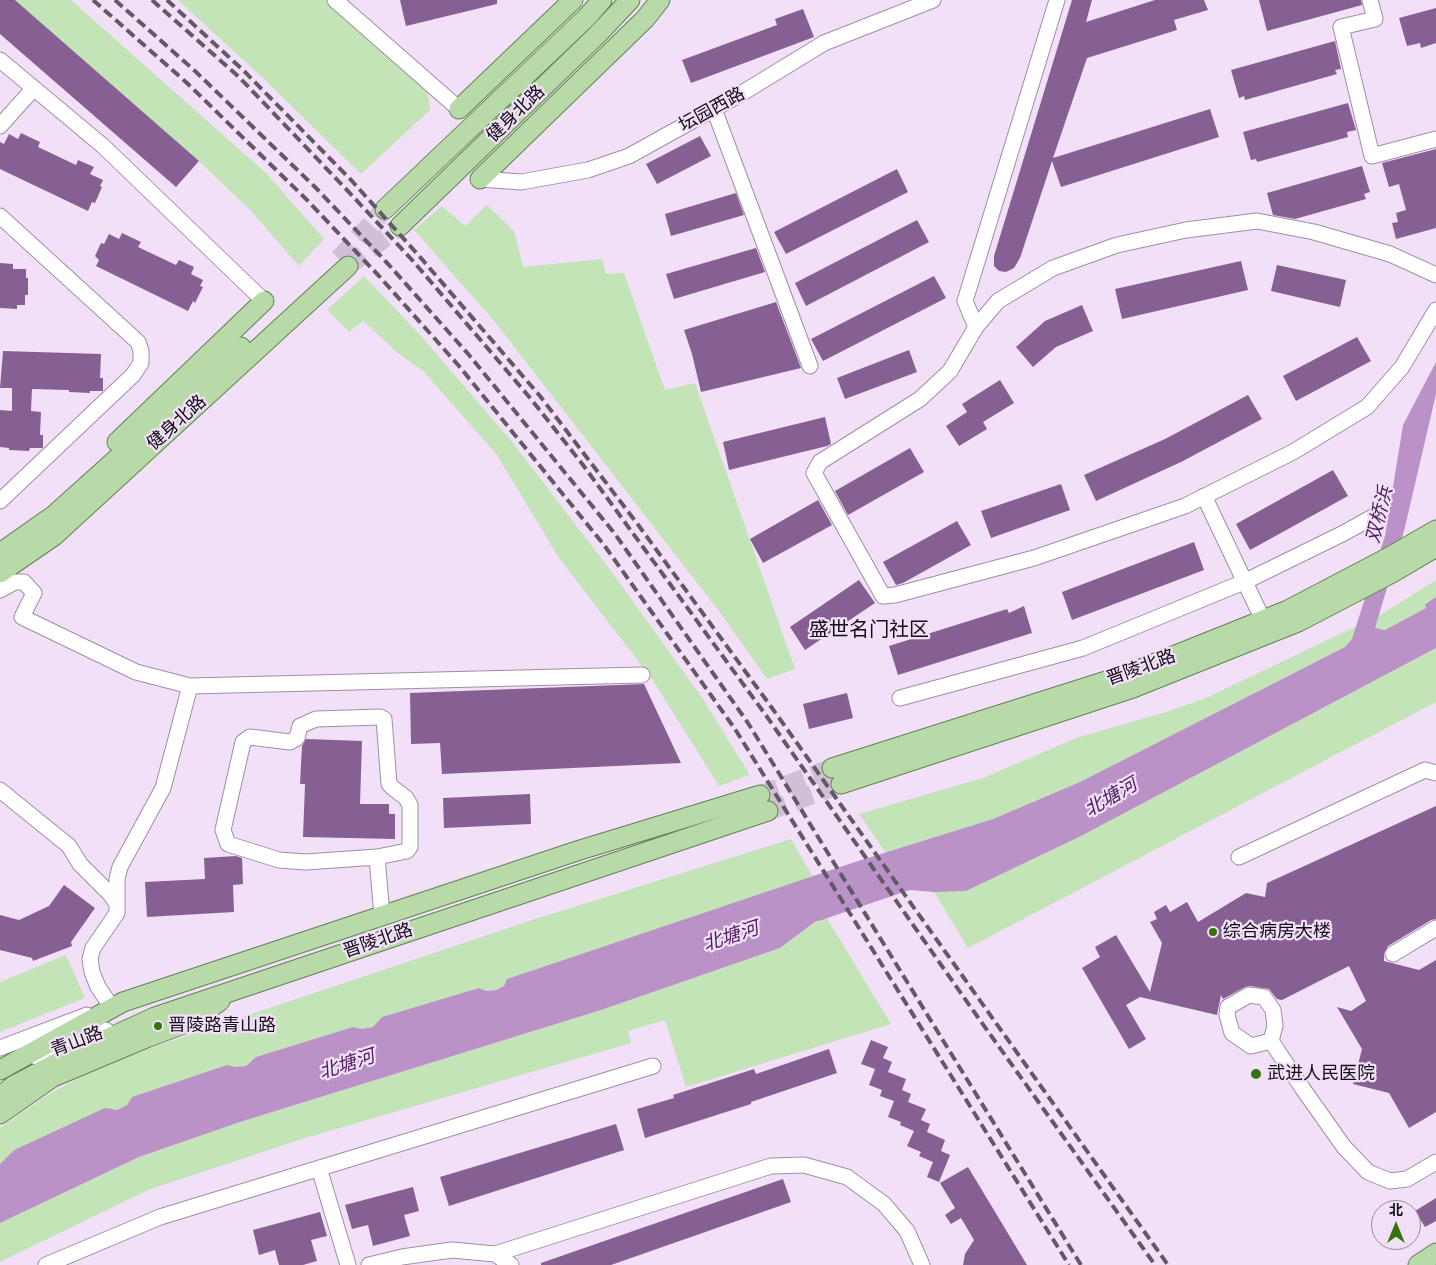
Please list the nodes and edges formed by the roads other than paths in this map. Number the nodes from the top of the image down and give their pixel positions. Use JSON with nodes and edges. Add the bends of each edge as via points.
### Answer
{"nodes":[{"id":1,"x":335,"y":0,"type":"edge"},
{"id":2,"x":602,"y":0,"type":"edge"},
{"id":3,"x":630,"y":0,"type":"edge"},
{"id":4,"x":660,"y":0,"type":"edge"},
{"id":5,"x":934,"y":0,"type":"edge"},
{"id":6,"x":1057,"y":0,"type":"edge"},
{"id":7,"x":1370,"y":0,"type":"edge"},
{"id":8,"x":570,"y":1,"type":"edge"},
{"id":9,"x":3,"y":68,"type":"edge"},
{"id":10,"x":34,"y":88,"type":"junction"},
{"id":11,"x":459,"y":109,"type":"joint"},
{"id":12,"x":714,"y":109,"type":"junction"},
{"id":13,"x":0,"y":126,"type":"edge"},
{"id":14,"x":1436,"y":138,"type":"edge"},
{"id":15,"x":480,"y":179,"type":"joint"},
{"id":16,"x":385,"y":209,"type":"tunnel mouth"},
{"id":17,"x":0,"y":216,"type":"edge"},
{"id":18,"x":400,"y":226,"type":"tunnel mouth"},
{"id":19,"x":1436,"y":275,"type":"edge"},
{"id":20,"x":264,"y":301,"type":"joint"},
{"id":21,"x":1436,"y":310,"type":"edge"},
{"id":22,"x":976,"y":327,"type":"junction"},
{"id":23,"x":810,"y":366,"type":"dead end"},
{"id":24,"x":1204,"y":496,"type":"junction"},
{"id":25,"x":0,"y":501,"type":"edge"},
{"id":26,"x":1376,"y":515,"type":"dead end"},
{"id":27,"x":1436,"y":530,"type":"edge"},
{"id":28,"x":29,"y":533,"type":"junction"},
{"id":29,"x":1436,"y":547,"type":"edge"},
{"id":30,"x":0,"y":554,"type":"edge"},
{"id":31,"x":1392,"y":565,"type":"junction"},
{"id":32,"x":0,"y":573,"type":"edge"},
{"id":33,"x":1244,"y":582,"type":"junction"},
{"id":34,"x":0,"y":590,"type":"edge"},
{"id":35,"x":1263,"y":620,"type":"junction"},
{"id":36,"x":642,"y":675,"type":"dead end"},
{"id":37,"x":190,"y":686,"type":"junction"},
{"id":38,"x":900,"y":698,"type":"dead end"},
{"id":39,"x":1436,"y":773,"type":"edge"},
{"id":40,"x":0,"y":790,"type":"edge"},
{"id":41,"x":1239,"y":856,"type":"dead end"},
{"id":42,"x":377,"y":857,"type":"junction"},
{"id":43,"x":117,"y":904,"type":"junction"},
{"id":44,"x":382,"y":916,"type":"junction"},
{"id":45,"x":1436,"y":928,"type":"edge"},
{"id":46,"x":1393,"y":954,"type":"dead end"},
{"id":47,"x":235,"y":990,"type":"junction"},
{"id":48,"x":117,"y":1004,"type":"junction"},
{"id":49,"x":155,"y":1016,"type":"junction"},
{"id":50,"x":1271,"y":1041,"type":"dead end"},
{"id":51,"x":0,"y":1048,"type":"edge"},
{"id":52,"x":653,"y":1066,"type":"dead end"},
{"id":53,"x":0,"y":1071,"type":"edge"},
{"id":54,"x":0,"y":1097,"type":"edge"},
{"id":55,"x":0,"y":1114,"type":"edge"},
{"id":56,"x":1436,"y":1162,"type":"edge"},
{"id":57,"x":320,"y":1168,"type":"junction"},
{"id":58,"x":1436,"y":1253,"type":"edge"},
{"id":59,"x":496,"y":1254,"type":"junction"},
{"id":60,"x":46,"y":1265,"type":"edge"},
{"id":61,"x":348,"y":1265,"type":"edge"},
{"id":62,"x":369,"y":1265,"type":"edge"},
{"id":63,"x":511,"y":1265,"type":"edge"},
{"id":64,"x":922,"y":1265,"type":"edge"},
{"id":65,"x":1418,"y":1265,"type":"edge"}],
"edges":[{"from":1,"to":11,"type":"street"},
{"from":2,"to":16,"type":"main road","name":"健身北路"},
{"from":3,"to":18,"type":"main road","name":"健身北路"},
{"from":4,"to":15,"type":"main road"},
{"from":5,"to":12,"type":"street","name":"坛园西路","via":[[824,43]]},
{"from":6,"to":22,"type":"street","via":[[965,301]]},
{"from":7,"to":14,"type":"street","via":[[1374,19],[1341,27],[1372,156]]},
{"from":8,"to":11,"type":"main road"},
{"from":9,"to":10,"type":"street"},
{"from":10,"to":13,"type":"street"},
{"from":10,"to":20,"type":"street","via":[[103,146]]},
{"from":12,"to":15,"type":"street","name":"坛园西路","via":[[629,156],[588,170],[521,182]]},
{"from":12,"to":23,"type":"street"},
{"from":17,"to":25,"type":"street","via":[[138,342],[141,351],[141,363],[133,375]]},
{"from":19,"to":22,"type":"street","via":[[1390,254],[1314,232],[1257,221],[1186,230],[1117,245],[1053,268],[998,301]]},
{"from":20,"to":28,"type":"main road","via":[[49,507]]},
{"from":21,"to":24,"type":"street","via":[[1402,367],[1367,407],[1293,452]]},
{"from":22,"to":24,"type":"street","via":[[950,371],[920,399],[820,462],[814,473],[883,596],[1034,558],[1185,506]]},
{"from":24,"to":33,"type":"street"},
{"from":26,"to":33,"type":"street"},
{"from":27,"to":31,"type":"main road","name":"晋陵北路"},
{"from":28,"to":30,"type":"main road","name":"健身北路"},
{"from":28,"to":32,"type":"main road","name":"健身北路","via":[[54,515],[344,262],[54,536]]},
{"from":29,"to":31,"type":"main road","name":"晋陵北路"},
{"from":31,"to":35,"type":"main road","name":"晋陵北路","via":[[1358,573]]},
{"from":31,"to":35,"type":"main road","name":"晋陵北路","via":[[1349,596],[1298,622],[1133,688],[836,776],[1128,674]]},
{"from":33,"to":35,"type":"street"},
{"from":33,"to":38,"type":"street","via":[[1083,648]]},
{"from":34,"to":37,"type":"street","via":[[15,582],[24,582],[34,593],[22,616],[136,672]]},
{"from":36,"to":37,"type":"street"},
{"from":37,"to":43,"type":"street","via":[[163,788],[120,867]]},
{"from":39,"to":41,"type":"street","via":[[1425,770]]},
{"from":40,"to":43,"type":"street","via":[[69,846],[80,864]]},
{"from":42,"to":42,"type":"street","via":[[306,862],[279,860],[228,844],[223,830],[243,742],[250,738],[290,742],[297,738],[300,726],[316,719],[380,717],[384,720],[389,784],[410,805],[410,847],[407,851]]},
{"from":42,"to":44,"type":"street"},
{"from":43,"to":48,"type":"street","via":[[117,913],[93,948],[90,960],[98,987]]},
{"from":44,"to":47,"type":"main road","name":"晋陵北路","via":[[580,850],[764,803]]},
{"from":44,"to":48,"type":"main road","name":"晋陵北路"},
{"from":45,"to":46,"type":"street"},
{"from":47,"to":49,"type":"main road","name":"晋陵北路"},
{"from":47,"to":55,"type":"main road","via":[[194,1020],[53,1077]]},
{"from":48,"to":51,"type":"street","name":"青山路"},
{"from":48,"to":53,"type":"main road","name":"晋陵北路"},
{"from":49,"to":53,"type":"street","name":"青山路","via":[[107,1030]]},
{"from":49,"to":54,"type":"main road","name":"晋陵北路","via":[[74,1054],[13,1086]]},
{"from":50,"to":56,"type":"street","via":[[1344,1147],[1368,1172],[1390,1181],[1407,1179]]},
{"from":52,"to":57,"type":"street"},
{"from":57,"to":60,"type":"street","via":[[160,1217]]},
{"from":57,"to":61,"type":"street"},
{"from":58,"to":65,"type":"main road"},
{"from":59,"to":62,"type":"street","via":[[452,1250]]},
{"from":59,"to":63,"type":"street"},
{"from":59,"to":64,"type":"street","via":[[770,1166],[804,1165],[846,1177],[884,1204],[907,1231]]}]}
